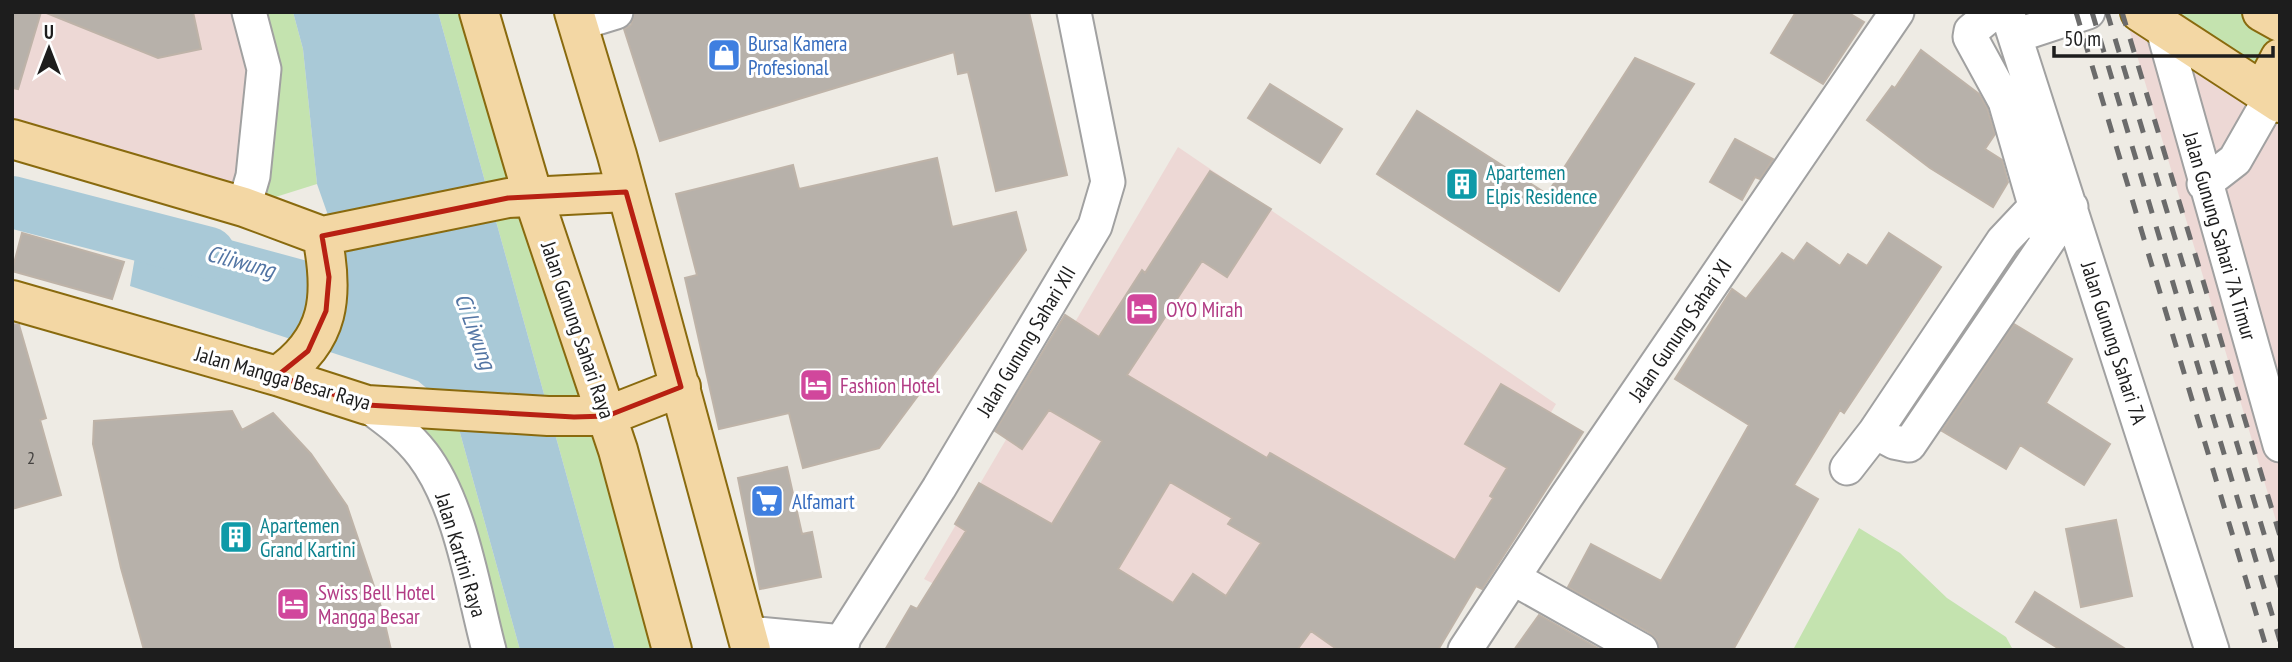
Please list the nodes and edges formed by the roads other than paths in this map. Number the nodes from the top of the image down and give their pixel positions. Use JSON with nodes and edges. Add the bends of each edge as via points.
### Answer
{"nodes":[{"id":1,"x":249,"y":12,"type":"edge"},
{"id":2,"x":480,"y":12,"type":"edge"},
{"id":3,"x":617,"y":12,"type":"edge"},
{"id":4,"x":1074,"y":12,"type":"edge"},
{"id":5,"x":1897,"y":12,"type":"edge"},
{"id":6,"x":2088,"y":12,"type":"edge"},
{"id":7,"x":2262,"y":12,"type":"edge"},
{"id":8,"x":575,"y":18,"type":"edge"},
{"id":9,"x":2151,"y":19,"type":"edge"},
{"id":10,"x":2006,"y":20,"type":"edge"},
{"id":11,"x":2280,"y":22,"type":"edge"},
{"id":12,"x":2273,"y":87,"type":"edge"},
{"id":13,"x":2019,"y":96,"type":"junction"},
{"id":14,"x":12,"y":139,"type":"edge"},
{"id":15,"x":2204,"y":184,"type":"junction"},
{"id":16,"x":626,"y":192,"type":"junction"},
{"id":17,"x":520,"y":197,"type":"junction"},
{"id":18,"x":2035,"y":206,"type":"junction"},
{"id":19,"x":244,"y":207,"type":"junction"},
{"id":20,"x":2071,"y":207,"type":"junction"},
{"id":21,"x":314,"y":238,"type":"junction"},
{"id":22,"x":2046,"y":245,"type":"junction"},
{"id":23,"x":12,"y":300,"type":"edge"},
{"id":24,"x":277,"y":376,"type":"junction"},
{"id":25,"x":681,"y":387,"type":"junction"},
{"id":26,"x":367,"y":405,"type":"junction"},
{"id":27,"x":591,"y":416,"type":"junction"},
{"id":28,"x":1875,"y":432,"type":"junction"},
{"id":29,"x":2280,"y":445,"type":"edge"},
{"id":30,"x":1847,"y":468,"type":"dead end"},
{"id":31,"x":1513,"y":578,"type":"junction"},
{"id":32,"x":749,"y":642,"type":"edge"},
{"id":33,"x":839,"y":646,"type":"edge"},
{"id":34,"x":489,"y":650,"type":"edge"},
{"id":35,"x":672,"y":650,"type":"edge"},
{"id":36,"x":1465,"y":650,"type":"edge"},
{"id":37,"x":1641,"y":650,"type":"edge"},
{"id":38,"x":2212,"y":650,"type":"edge"}],
"edges":[{"from":1,"to":19,"type":"street","via":[[264,69],[253,176]]},
{"from":2,"to":17,"type":"main road","name":"Jalan Gunung Sahari Raya"},
{"from":3,"to":8,"type":"street"},
{"from":4,"to":33,"type":"street","name":"Jalan Gunung Sahari XII","via":[[1108,182],[1095,226]]},
{"from":5,"to":31,"type":"street","name":"Jalan Gunung Sahari XI"},
{"from":6,"to":10,"type":"street"},
{"from":7,"to":11,"type":"main road"},
{"from":8,"to":16,"type":"main road"},
{"from":9,"to":12,"type":"main road"},
{"from":9,"to":15,"type":"street","name":"Jalan Gunung Sahari 7A Timur"},
{"from":10,"to":13,"type":"street","name":"Jalan Gunung Sahari 7A"},
{"from":10,"to":13,"type":"street","via":[[1971,31],[1970,37]]},
{"from":12,"to":15,"type":"street","via":[[2235,160]]},
{"from":13,"to":18,"type":"street"},
{"from":13,"to":20,"type":"street","name":"Jalan Gunung Sahari 7A"},
{"from":14,"to":19,"type":"main road"},
{"from":15,"to":29,"type":"street","name":"Jalan Gunung Sahari 7A Timur"},
{"from":16,"to":17,"type":"main road"},
{"from":16,"to":25,"type":"main road"},
{"from":17,"to":21,"type":"main road"},
{"from":17,"to":27,"type":"main road","name":"Jalan Gunung Sahari Raya"},
{"from":18,"to":22,"type":"street"},
{"from":18,"to":28,"type":"street","via":[[2003,241]]},
{"from":19,"to":21,"type":"main road"},
{"from":20,"to":22,"type":"street"},
{"from":20,"to":38,"type":"street","name":"Jalan Gunung Sahari 7A"},
{"from":21,"to":24,"type":"main road","via":[[326,311],[308,351]]},
{"from":22,"to":28,"type":"street","via":[[1909,444]]},
{"from":23,"to":24,"type":"main road","name":"Jalan Mangga Besar Raya"},
{"from":24,"to":26,"type":"main road","name":"Jalan Mangga Besar Raya"},
{"from":25,"to":27,"type":"main road","name":"Jalan Mangga Besar Raya"},
{"from":25,"to":32,"type":"main road"},
{"from":26,"to":27,"type":"main road","name":"Jalan Mangga Besar Raya"},
{"from":26,"to":34,"type":"street","name":"Jalan Kartini Raya","via":[[410,440],[437,478]]},
{"from":27,"to":35,"type":"main road","name":"Jalan Gunung Sahari Raya"},
{"from":28,"to":30,"type":"street"},
{"from":31,"to":36,"type":"street","name":"Jalan Gunung Sahari XI"},
{"from":31,"to":37,"type":"street"},
{"from":32,"to":33,"type":"street","name":"Jalan Gunung Sahari XII"}]}
